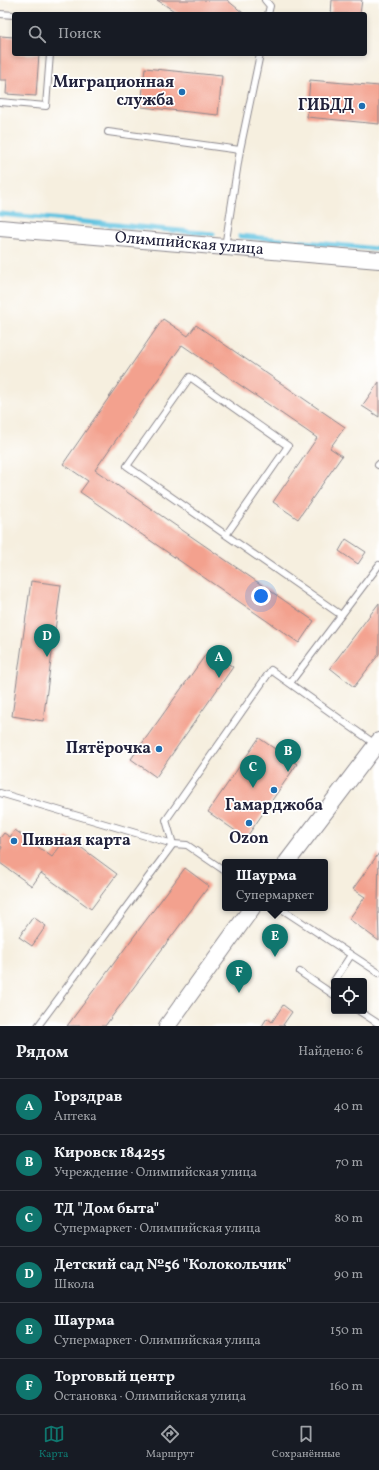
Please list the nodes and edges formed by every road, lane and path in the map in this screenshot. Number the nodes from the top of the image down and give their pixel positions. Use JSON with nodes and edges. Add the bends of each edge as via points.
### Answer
{"nodes":[{"id":1,"x":265,"y":0,"type":"edge"},
{"id":2,"x":268,"y":12,"type":"edge"},
{"id":3,"x":0,"y":14,"type":"edge"},
{"id":4,"x":12,"y":15,"type":"edge"},
{"id":5,"x":50,"y":56,"type":"edge"},
{"id":6,"x":260,"y":56,"type":"edge"},
{"id":7,"x":0,"y":102,"type":"edge"},
{"id":8,"x":108,"y":132,"type":"dead end"},
{"id":9,"x":240,"y":150,"type":"junction"},
{"id":10,"x":0,"y":228,"type":"edge"},
{"id":11,"x":225,"y":247,"type":"junction"},
{"id":12,"x":379,"y":260,"type":"edge"},
{"id":13,"x":226,"y":535,"type":"junction"},
{"id":14,"x":379,"y":565,"type":"edge"},
{"id":15,"x":341,"y":615,"type":"junction"},
{"id":16,"x":290,"y":683,"type":"junction"},
{"id":17,"x":378,"y":743,"type":"edge"},
{"id":18,"x":0,"y":793,"type":"edge"},
{"id":19,"x":173,"y":844,"type":"junction"},
{"id":20,"x":288,"y":859,"type":"edge"},
{"id":21,"x":222,"y":869,"type":"edge"},
{"id":22,"x":250,"y":911,"type":"edge"},
{"id":23,"x":285,"y":911,"type":"edge"},
{"id":24,"x":351,"y":955,"type":"junction"},
{"id":25,"x":300,"y":972,"type":"dead end"},
{"id":26,"x":379,"y":973,"type":"edge"},
{"id":27,"x":336,"y":978,"type":"edge"},
{"id":28,"x":331,"y":986,"type":"edge"},
{"id":29,"x":328,"y":990,"type":"junction"},
{"id":30,"x":331,"y":992,"type":"edge"},
{"id":31,"x":364,"y":1014,"type":"edge"},
{"id":32,"x":379,"y":1024,"type":"edge"},
{"id":33,"x":38,"y":1026,"type":"edge"},
{"id":34,"x":167,"y":1026,"type":"edge"}],
"edges":[{"from":1,"to":2,"type":"lane","via":[[270,6]]},
{"from":3,"to":4,"type":"lane"},
{"from":5,"to":7,"type":"lane","via":[[46,106]]},
{"from":6,"to":9,"type":"lane"},
{"from":8,"to":9,"type":"lane"},
{"from":9,"to":11,"type":"lane"},
{"from":10,"to":11,"type":"street","name":"Олимпийская улица"},
{"from":11,"to":12,"type":"street","name":"Олимпийская улица"},
{"from":13,"to":13,"type":"lane","via":[[127,466],[190,377],[288,446]]},
{"from":13,"to":15,"type":"lane"},
{"from":14,"to":15,"type":"lane"},
{"from":15,"to":16,"type":"lane"},
{"from":16,"to":17,"type":"lane"},
{"from":16,"to":19,"type":"lane","via":[[271,670],[166,820]]},
{"from":17,"to":20,"type":"street"},
{"from":18,"to":19,"type":"lane"},
{"from":19,"to":21,"type":"lane","via":[[187,845]]},
{"from":19,"to":33,"type":"lane"},
{"from":22,"to":34,"type":"street"},
{"from":23,"to":24,"type":"lane"},
{"from":24,"to":26,"type":"lane"},
{"from":24,"to":27,"type":"lane"},
{"from":25,"to":29,"type":"lane"},
{"from":28,"to":29,"type":"lane"},
{"from":29,"to":30,"type":"lane"},
{"from":31,"to":32,"type":"lane"}]}
